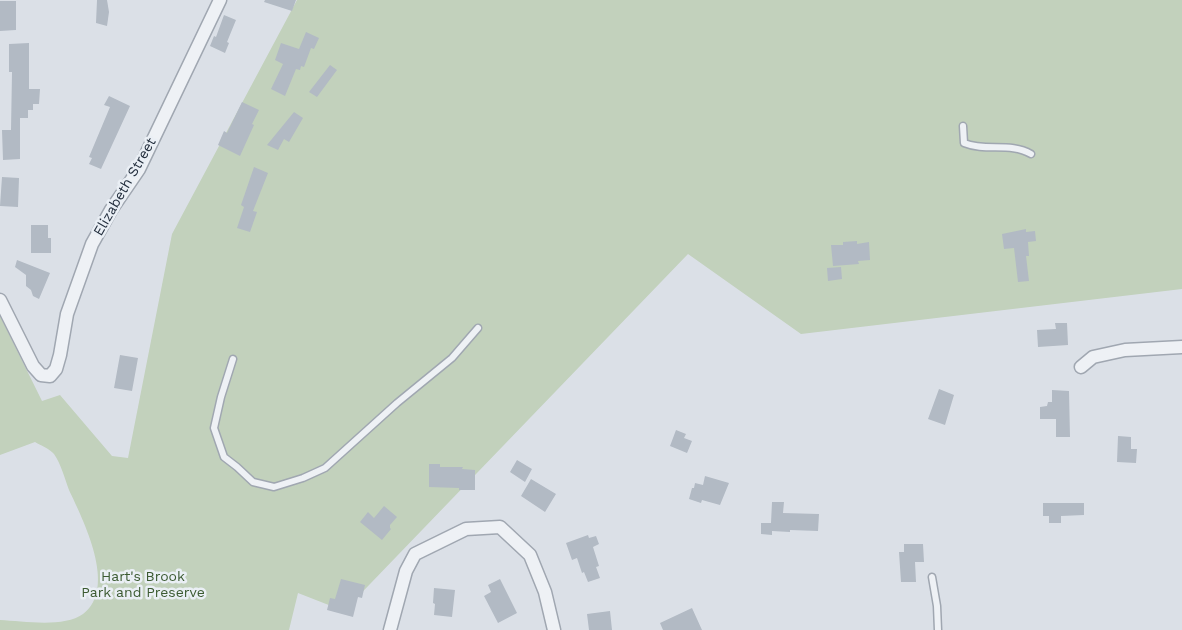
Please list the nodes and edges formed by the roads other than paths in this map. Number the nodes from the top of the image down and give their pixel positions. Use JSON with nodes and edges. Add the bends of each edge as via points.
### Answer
{"nodes":[{"id":1,"x":220,"y":0,"type":"edge"},
{"id":2,"x":963,"y":126,"type":"dead end"},
{"id":3,"x":1032,"y":154,"type":"dead end"},
{"id":4,"x":0,"y":300,"type":"edge"},
{"id":5,"x":478,"y":328,"type":"dead end"},
{"id":6,"x":1182,"y":347,"type":"edge"},
{"id":7,"x":233,"y":359,"type":"dead end"},
{"id":8,"x":1081,"y":367,"type":"dead end"},
{"id":9,"x":932,"y":577,"type":"dead end"},
{"id":10,"x":390,"y":630,"type":"edge"},
{"id":11,"x":554,"y":630,"type":"edge"},
{"id":12,"x":938,"y":630,"type":"edge"}],
"edges":[{"from":1,"to":4,"type":"street","name":"Elizabeth Street","via":[[139,169],[92,244],[67,314],[54,373],[46,377],[33,366]]},
{"from":2,"to":3,"type":"lane","via":[[964,143],[974,147],[1009,147]]},
{"from":5,"to":7,"type":"lane","via":[[452,358],[324,468],[274,487],[253,482],[224,457],[214,428]]},
{"from":6,"to":8,"type":"street","via":[[1125,350],[1093,357]]},
{"from":9,"to":12,"type":"lane","via":[[938,606]]},
{"from":10,"to":11,"type":"street","via":[[406,571],[415,554],[466,529],[500,527],[530,555],[545,592]]}]}
